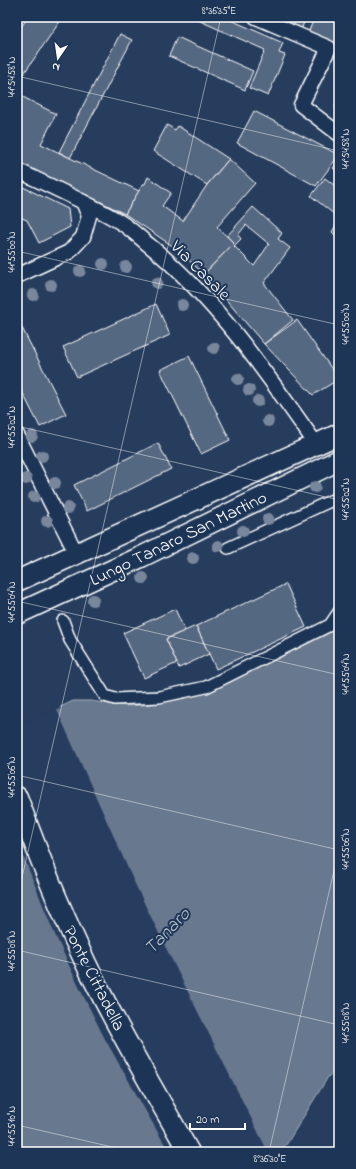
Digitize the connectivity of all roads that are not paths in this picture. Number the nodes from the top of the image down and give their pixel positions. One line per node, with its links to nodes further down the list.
1 (256, 17): 2 (street)
2 (339, 134)
3 (17, 170): 4 (street, Via Casale)
4 (83, 202): 5 (street); 8 (street, Via Casale)
5 (17, 276)
6 (339, 434): 8 (main road, Lungo Tanaro San Martino)
7 (17, 435): 12 (street)
8 (316, 444): 12 (main road, Lungo Tanaro San Martino)
9 (339, 460): 15 (main road, Lungo Tanaro San Martino)
10 (339, 497): 11 (street)
11 (228, 548)
12 (76, 553): 13 (main road, Lungo Tanaro San Martino)
13 (17, 581)
14 (339, 612): 16 (street)
15 (17, 614)
16 (63, 621)
17 (17, 797): 18 (main road, Ponte Cittadella)
18 (189, 1152)

